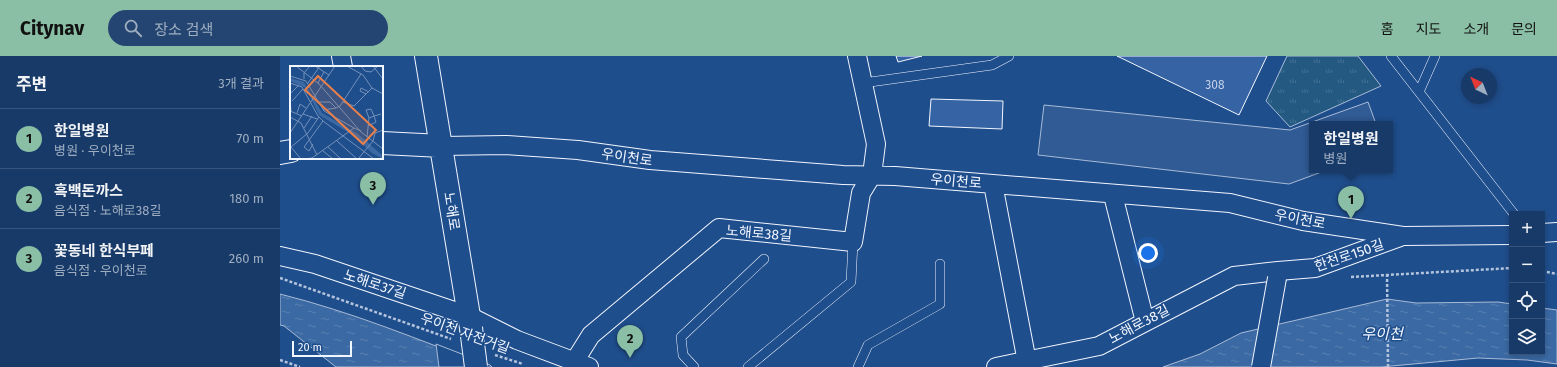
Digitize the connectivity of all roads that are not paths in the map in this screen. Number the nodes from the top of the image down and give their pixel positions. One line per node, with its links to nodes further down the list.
1 (341, 56): 7 (street)
2 (426, 56): 11 (main road, 노해로)
3 (857, 56): 8 (street)
4 (1009, 56): 8 (lane)
5 (1391, 56): 9 (lane)
6 (1435, 56): 9 (lane)
7 (344, 66)
8 (863, 83): 14 (street)
9 (1419, 92): 17 (lane)
10 (383, 143): 11 (main road, 우이천로)
11 (442, 146): 14 (street, 우이천로); 28 (main road, 노해로)
12 (290, 151): 13 (main road)
13 (280, 153)
14 (872, 175): 15 (street, 우이천로); 22 (street)
15 (993, 184): 16 (street, 우이천로); 29 (street, 우이천로)
16 (1113, 195): 21 (street, 우이천로); 27 (street)
17 (1512, 211)
18 (1557, 232): 19 (street)
19 (1545, 233)
20 (1509, 235): 21 (street, 우이천로)
21 (1403, 236): 26 (street, 한천로150길)
22 (853, 242): 30 (street, 노해로38길); 33 (lane)
23 (280, 256): 28 (street, 노해로37길)
24 (764, 259): 32 (lane)
25 (940, 264): 34 (lane)
26 (1277, 274): 27 (street, 노해로38길); 36 (street, bridge)
27 (1145, 322): 29 (street, 노해로38길)
28 (465, 328): 30 (street, 노해로38길); 31 (main road, 노해로, bridge)
29 (1027, 362): 35 (street, 노해로38길)
30 (581, 364)
31 (476, 367)
32 (694, 367)
33 (748, 367)
34 (858, 367)
35 (996, 367)
36 (1261, 367)

